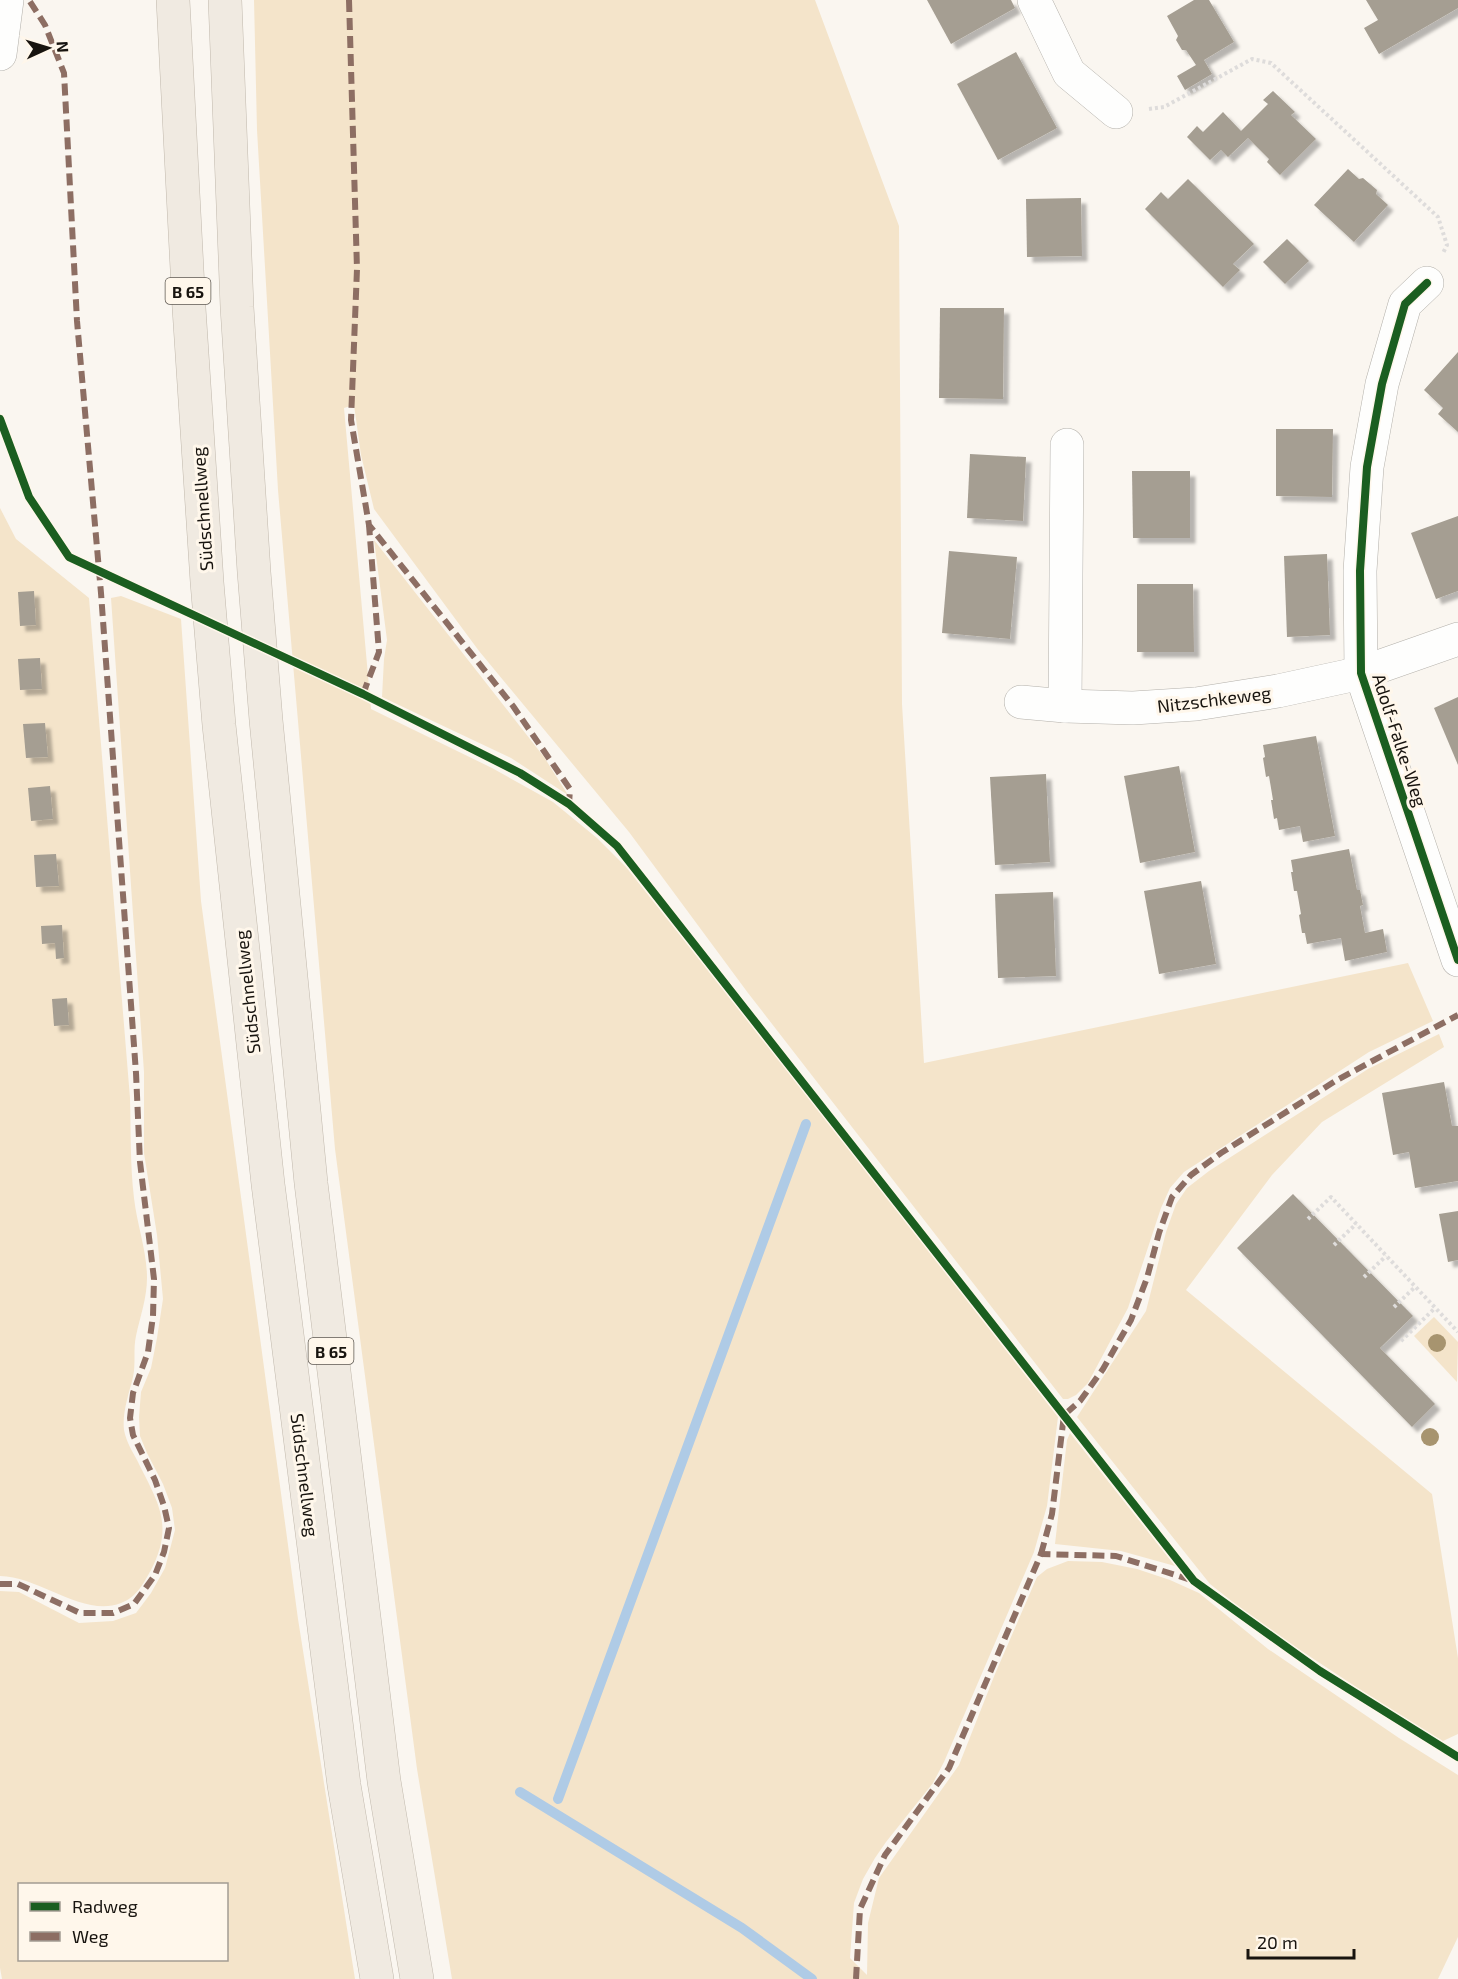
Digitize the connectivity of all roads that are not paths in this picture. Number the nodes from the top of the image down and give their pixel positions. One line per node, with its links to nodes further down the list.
1 (6, 0): 5 (street)
2 (174, 0): 14 (highway, Südschnellweg / B 65)
3 (225, 0): 15 (highway, B 65)
4 (1034, 0): 6 (street)
5 (0, 54)
6 (1116, 112)
7 (1427, 283): 10 (street, Adolf-Falke-Weg)
8 (1067, 445): 12 (street)
9 (1458, 639): 10 (street, Nitzschkeweg)
10 (1361, 674): 12 (street, Nitzschkeweg); 13 (street, Adolf-Falke-Weg)
11 (1021, 702): 12 (street, Nitzschkeweg)
12 (1065, 706)
13 (1458, 960)
14 (377, 1979)
15 (417, 1979)

